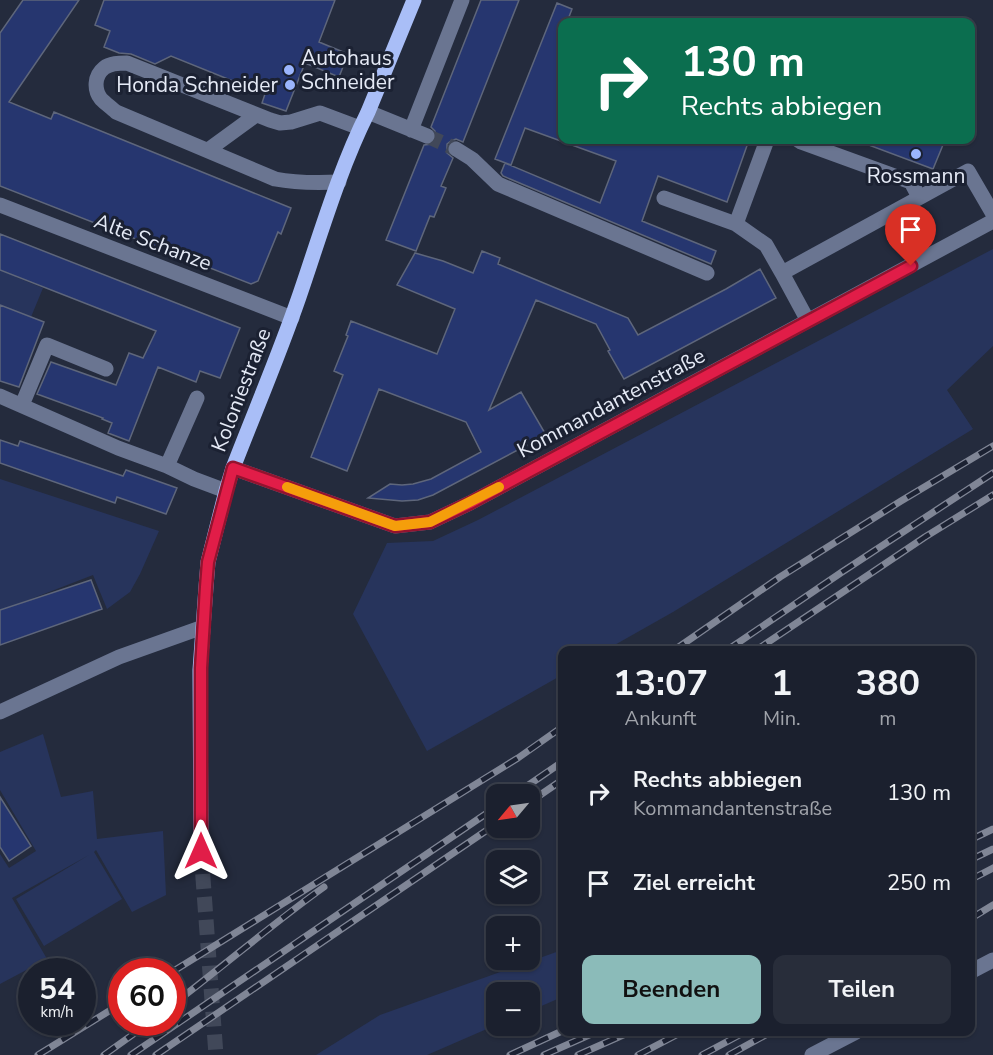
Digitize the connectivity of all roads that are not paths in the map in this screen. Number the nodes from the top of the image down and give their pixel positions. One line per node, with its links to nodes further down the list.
1 (414, 0): 3 (main road, Koloniestraße)
2 (462, 0): 6 (street)
3 (368, 112): 5 (main road, Koloniestraße); 6 (street)
4 (256, 116): 5 (street); 11 (street); 11 (street)
5 (360, 128): 12 (main road, Koloniestraße)
6 (411, 130): 7 (street)
7 (427, 136)
8 (766, 144): 18 (street)
9 (806, 144): 13 (street)
10 (456, 148): 19 (street)
11 (208, 150): 12 (street)
12 (339, 182): 21 (main road, Koloniestraße)
13 (919, 197): 16 (street); 20 (street)
14 (664, 198): 18 (street)
15 (0, 205): 21 (street, Alte Schanze)
16 (993, 214)
17 (993, 221): 22 (street, Kommandantenstraße)
18 (736, 224): 20 (street)
19 (707, 273)
20 (782, 273): 22 (street)
21 (292, 318): 28 (main road, Koloniestraße)
22 (808, 321): 28 (street, Kommandantenstraße)
23 (106, 369): 26 (street)
24 (0, 396): 26 (street)
25 (197, 398): 27 (street)
26 (22, 405): 27 (street)
27 (166, 466): 29 (street)
28 (233, 468): 29 (main road, Koloniestraße)
29 (226, 491): 30 (main road, Koloniestraße)
30 (202, 627): 31 (street); 32 (main road, Koloniestraße)
31 (0, 712)
32 (201, 851)
33 (993, 960): 34 (street)
34 (975, 969)
35 (848, 1036): 36 (street)
36 (812, 1055)

